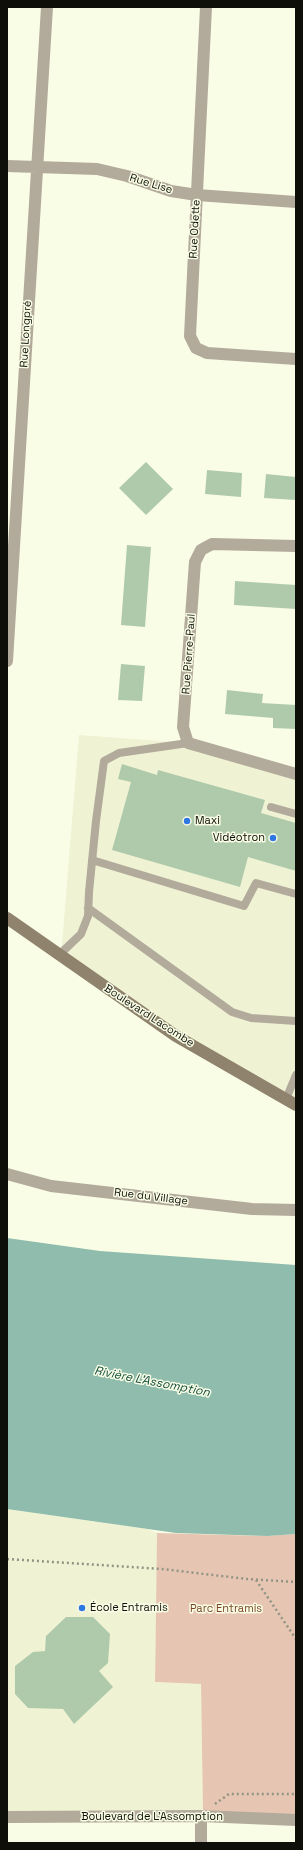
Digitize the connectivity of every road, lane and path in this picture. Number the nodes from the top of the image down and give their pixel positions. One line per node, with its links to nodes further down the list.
1 (47, 7): 4 (street, Rue Longpré)
2 (206, 7): 5 (street, Rue Odette)
3 (7, 166): 4 (street, Rue Lise)
4 (36, 167): 5 (street, Rue Lise); 9 (street, Rue Longpré)
5 (197, 195): 6 (street, Rue Lise); 7 (street, Rue Odette)
6 (296, 202)
7 (296, 359)
8 (296, 546): 11 (street, Rue Pierre-Paul)
9 (9, 595): 10 (street, Rue Longpré)
10 (7, 661)
11 (188, 743): 12 (street); 15 (lane)
12 (296, 774)
13 (271, 806): 14 (lane)
14 (296, 814)
15 (92, 860): 16 (lane); 17 (lane)
16 (296, 894)
17 (88, 908): 19 (lane); 20 (lane)
18 (7, 918): 19 (main road, Boulevard Lacombe)
19 (59, 955): 22 (main road, Boulevard Lacombe)
20 (296, 1021)
21 (296, 1075): 22 (lane)
22 (291, 1102)
23 (7, 1174): 24 (street, Rue du Village)
24 (296, 1210)
25 (7, 1559): 26 (path)
26 (256, 1580): 27 (path); 28 (path)
27 (296, 1582)
28 (296, 1639)
29 (296, 1794): 30 (path)
30 (201, 1816): 31 (street, Boulevard de L'Assomption); 32 (street, Boulevard de L'Assomption); 33 (street)
31 (7, 1817)
32 (296, 1820)
33 (201, 1843)

